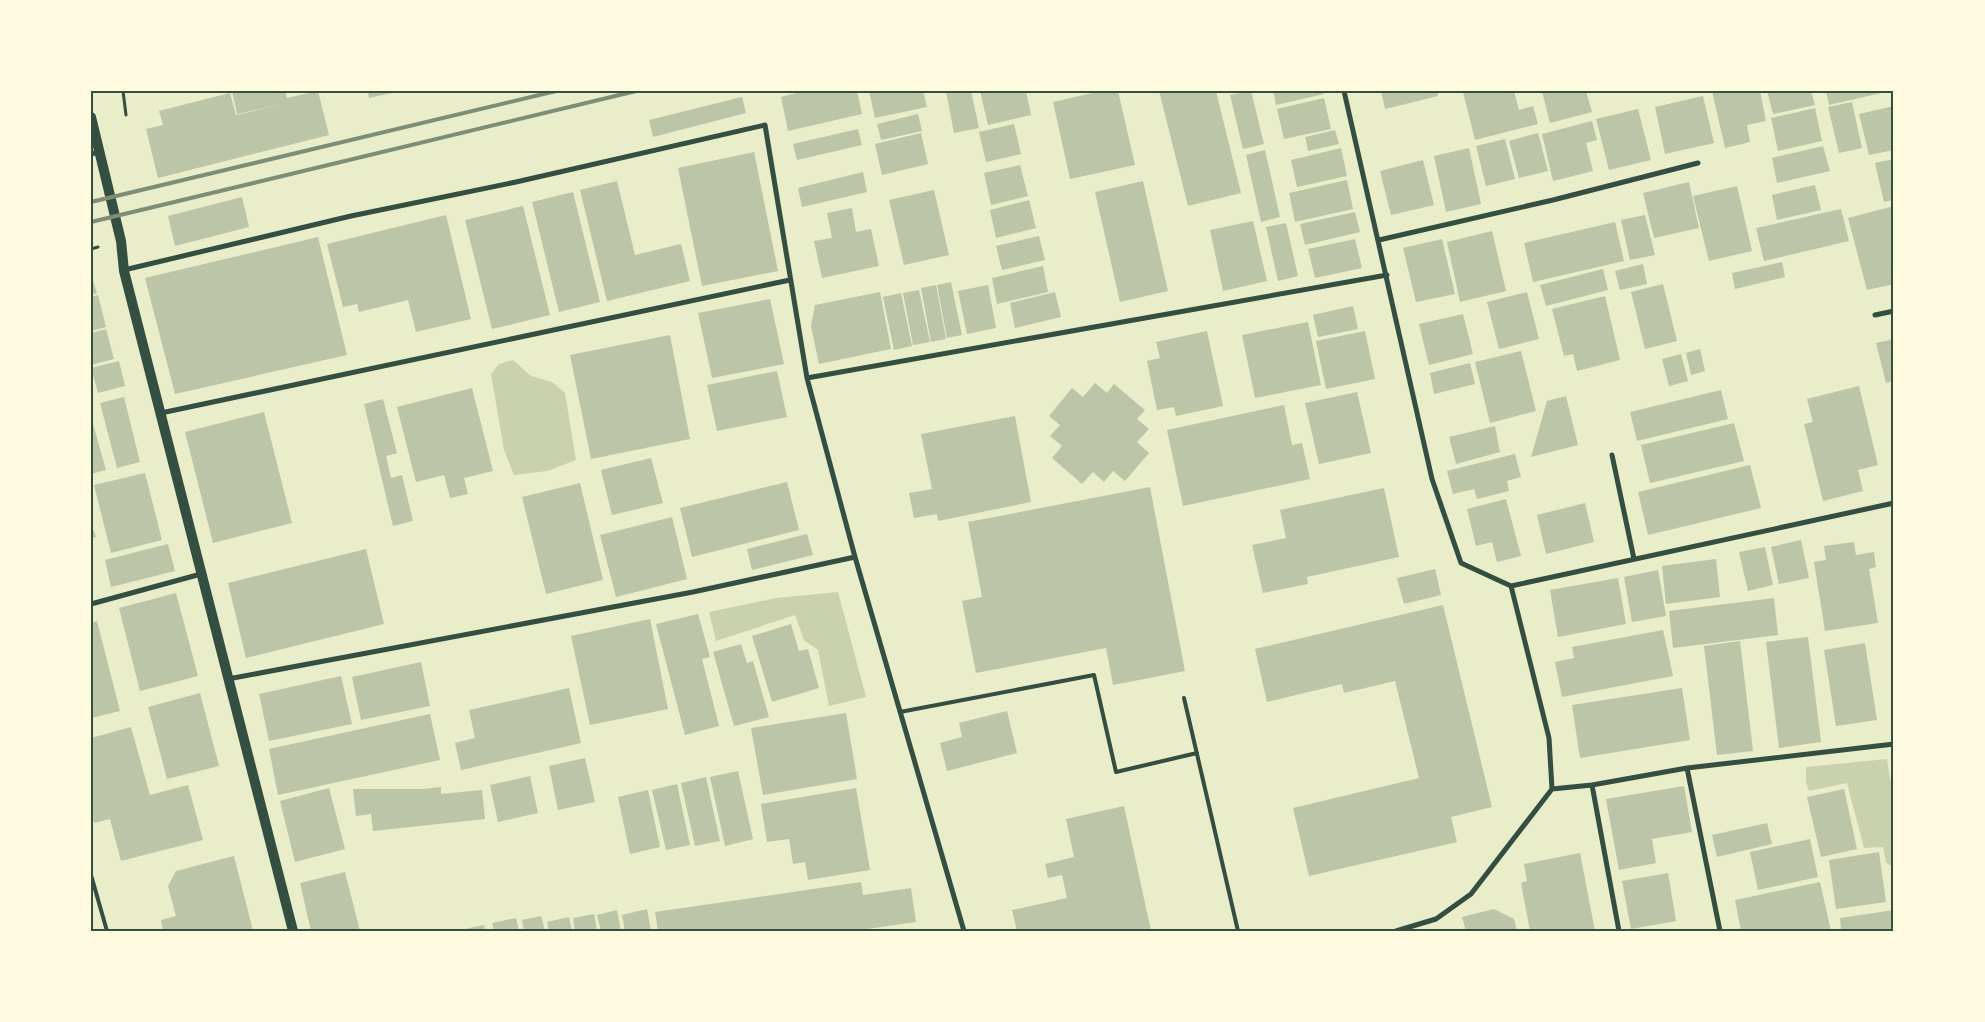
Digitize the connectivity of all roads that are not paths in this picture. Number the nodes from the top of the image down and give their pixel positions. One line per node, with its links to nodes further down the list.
1 (1344, 91): 5 (street)
2 (91, 117): 3 (main road)
3 (95, 153): 6 (main road)
4 (1698, 162): 5 (street)
5 (1379, 240): 7 (street)
6 (124, 271): 8 (street); 12 (main road)
7 (1387, 276): 11 (street); 18 (street)
8 (790, 280): 11 (street); 12 (street)
9 (1894, 311): 10 (street)
10 (1875, 315)
11 (808, 378): 15 (street)
12 (160, 413): 17 (main road)
13 (1612, 455): 16 (street)
14 (1894, 503): 16 (street)
15 (855, 557): 20 (street); 22 (street)
16 (1634, 559): 18 (street)
17 (201, 574): 19 (street); 20 (main road)
18 (1511, 586): 27 (street)
19 (91, 604)
20 (228, 679): 30 (main road)
21 (1184, 698): 24 (lane)
22 (900, 712): 24 (lane); 31 (street)
23 (1894, 744): 25 (street)
24 (1197, 753): 32 (lane)
25 (1687, 768): 26 (street); 35 (street)
26 (1592, 785): 27 (street); 34 (street)
27 (1552, 789): 33 (street)
28 (91, 875): 29 (lane)
29 (107, 931)
30 (293, 931)
31 (964, 931)
32 (1238, 931)
33 (1397, 931)
34 (1619, 931)
35 (1720, 931)

